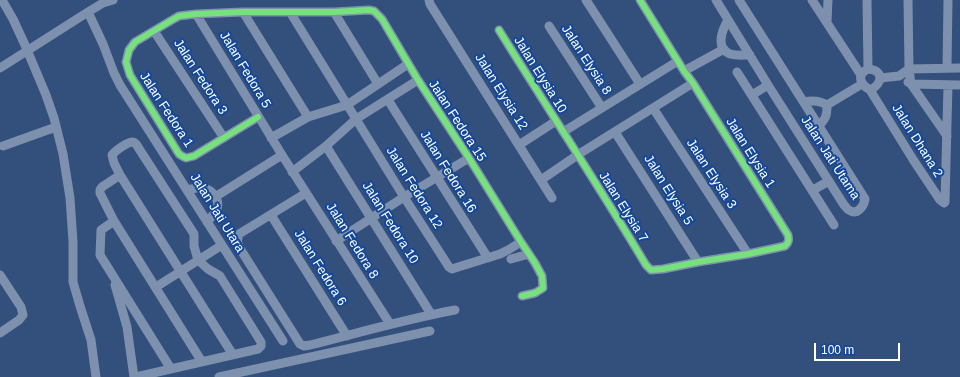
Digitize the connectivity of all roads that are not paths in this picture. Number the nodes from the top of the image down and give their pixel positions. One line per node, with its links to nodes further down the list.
1 (2, 0): 24 (street)
2 (113, 0): 13 (street)
3 (428, 0): 64 (street, Jalan Elysia 12)
4 (586, 0): 40 (street)
5 (640, 0): 26 (street, Jalan Elysia 1)
6 (716, 0): 18 (street, Jalan Jati Utama)
7 (739, 0): 48 (street, Jalan Jati Utama)
8 (812, 0): 19 (street)
9 (828, 0): 19 (street)
10 (867, 0): 34 (street)
11 (908, 0): 31 (street)
12 (948, 0): 29 (street)
13 (88, 12): 24 (street); 75 (street, Jalan Jati Utara)
14 (243, 12): 15 (street); 17 (street); 54 (street)
15 (290, 12): 16 (street); 49 (street, Jalan Fedora 12)
16 (334, 12): 27 (street, Jalan Fedora 15); 39 (street)
17 (196, 14): 22 (street); 53 (street, Jalan Fedora 5)
18 (728, 20): 23 (street); 25 (street, Jalan Jati Utama)
19 (827, 22): 34 (street)
20 (549, 26): 51 (street, Jalan Elysia 8)
21 (499, 30): 56 (street, Jalan Elysia 10)
22 (154, 31): 62 (street, Jalan Fedora 3); 62 (street, Jalan Fedora 1)
23 (724, 49): 25 (street); 32 (street)
24 (28, 51): 28 (street); 58 (street)
25 (750, 55): 42 (street, Jalan Jati Utama)
26 (678, 61): 32 (street, Jalan Elysia 1); 40 (street)
27 (408, 64): 37 (street, Jalan Fedora 15); 39 (street)
28 (0, 68)
29 (947, 68): 30 (street); 31 (street)
30 (960, 68)
31 (909, 69): 35 (street); 41 (street)
32 (684, 71): 38 (street, Jalan Elysia 1)
33 (737, 72): 46 (street)
34 (864, 76): 36 (street); 45 (street); 50 (street)
35 (899, 76): 36 (street); 41 (street)
36 (880, 78): 45 (street)
37 (418, 80): 47 (street); 69 (street, Jalan Fedora 15)
38 (692, 83): 52 (street); 90 (street, Jalan Elysia 1)
39 (378, 84): 49 (street)
40 (640, 84): 51 (street)
41 (911, 84): 43 (street); 61 (street)
42 (768, 85): 46 (street); 74 (street, Jalan Jati Utama)
43 (948, 85): 44 (street); 61 (street)
44 (960, 85)
45 (870, 90): 61 (street, Jalan Dhana 2)
46 (752, 95): 76 (street)
47 (388, 100): 55 (street); 72 (street, Jalan Fedora 16)
48 (804, 102): 50 (street); 57 (street, Jalan Jati Utama)
49 (347, 105): 54 (street); 55 (street, Jalan Fedora 12)
50 (827, 105): 57 (street)
51 (602, 108): 59 (street)
52 (653, 108): 60 (street); 90 (street, Jalan Elysia 3)
53 (258, 117): 62 (street, Jalan Fedora 1); 63 (street, Jalan Fedora 5)
54 (308, 118): 63 (street)
55 (356, 119): 66 (street); 79 (street, Jalan Fedora 12)
56 (556, 121): 59 (street, Jalan Elysia 10); 64 (street)
57 (819, 126): 74 (street, Jalan Jati Utama)
58 (56, 127): 65 (street); 110 (street)
59 (563, 132): 67 (street, Jalan Elysia 10)
60 (616, 132): 67 (street); 94 (street, Jalan Elysia 5)
61 (947, 136)
62 (224, 138)
63 (271, 138): 68 (street, Jalan Fedora 5)
64 (519, 145): 73 (street, Jalan Elysia 12)
65 (3, 146)
66 (326, 146): 70 (street); 82 (street, Jalan Fedora 10)
67 (578, 154): 73 (street); 94 (street, Jalan Elysia 7)
68 (282, 155): 70 (street, Jalan Fedora 8); 78 (street)
69 (468, 158): 72 (street); 87 (street, Jalan Fedora 15)
70 (292, 172): 77 (street, Jalan Fedora 8)
71 (120, 175): 83 (street); 93 (street); 95 (street)
72 (436, 178): 79 (street); 91 (street, Jalan Fedora 16)
73 (541, 180): 80 (street, Jalan Elysia 12)
74 (829, 181): 76 (street)
75 (187, 190): 78 (street); 84 (street, Jalan Jati Utara)
76 (813, 190): 85 (street)
77 (306, 193): 81 (street); 86 (street, Jalan Fedora 8)
78 (215, 197): 84 (street)
79 (404, 197): 82 (street); 91 (street, Jalan Fedora 12)
80 (552, 198)
81 (271, 215): 105 (street, Jalan Fedora 6); 105 (street)
82 (372, 218): 86 (street); 101 (street, Jalan Fedora 10)
83 (114, 221): 96 (street); 98 (street)
84 (207, 222): 88 (street, Jalan Jati Utara)
85 (834, 225)
86 (336, 241): 102 (street, Jalan Fedora 8)
87 (521, 242): 89 (street, Jalan Fedora 15); 91 (street)
88 (222, 245): 93 (street); 106 (street, Jalan Jati Utara)
89 (529, 254): 92 (street); 99 (street, Jalan Fedora 15)
90 (748, 254): 94 (street)
91 (488, 258)
92 (511, 259)
93 (198, 260): 95 (street); 107 (street)
94 (698, 262)
95 (181, 271): 98 (street); 107 (street)
96 (112, 273): 109 (street); 111 (street)
97 (0, 275): 104 (street)
98 (156, 287): 108 (street)
99 (522, 296)
100 (456, 310): 101 (street)
101 (431, 314): 102 (street)
102 (390, 324): 105 (street)
103 (430, 330): 112 (street)
104 (0, 333)
105 (347, 336)
106 (283, 340)
107 (233, 355): 108 (street)
108 (202, 362): 109 (street)
109 (171, 369): 111 (street)
110 (96, 377)
111 (135, 377)
112 (219, 377)

